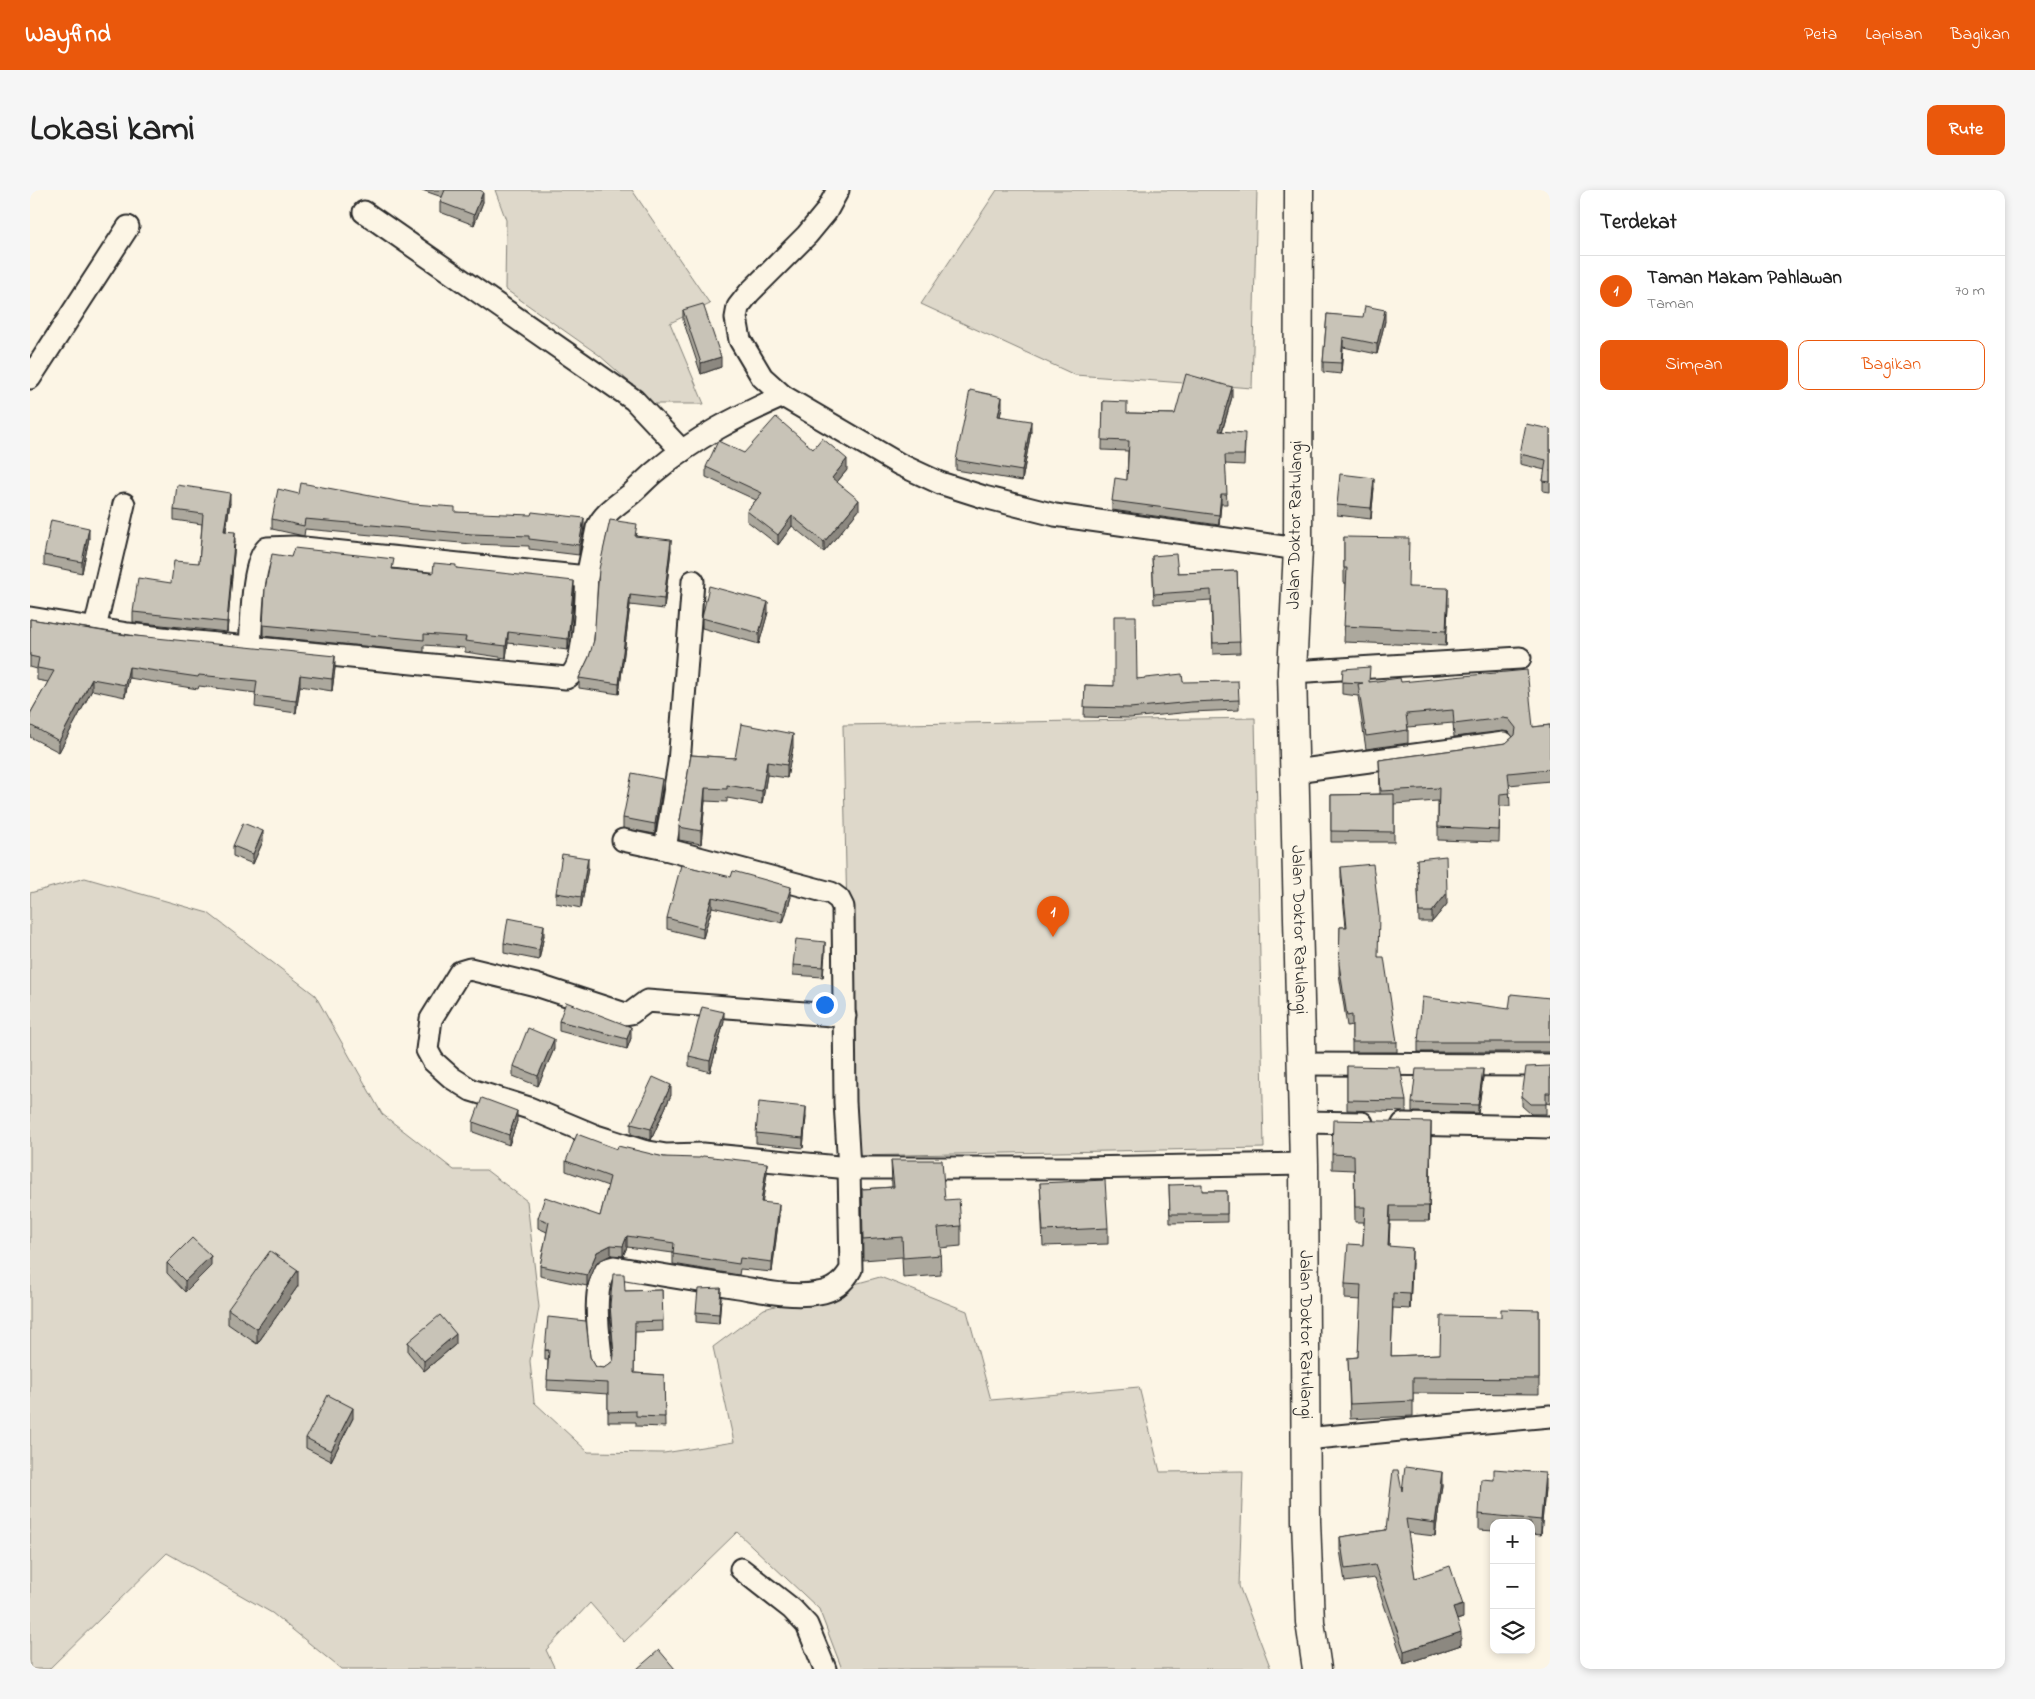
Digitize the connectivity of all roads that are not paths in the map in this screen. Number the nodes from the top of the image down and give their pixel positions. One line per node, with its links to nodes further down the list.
1 (838, 190): 6 (street)
2 (1299, 190): 9 (highway, Jalan Doktor Ratulangi)
3 (364, 212): 7 (street)
4 (128, 228): 5 (street)
5 (30, 378)
6 (783, 396): 7 (street); 9 (street)
7 (682, 451): 10 (street)
8 (124, 504): 13 (street)
9 (1298, 549): 16 (highway, Jalan Doktor Ratulangi)
10 (587, 577): 14 (street); 14 (street)
11 (693, 580): 20 (street)
12 (30, 618): 13 (street)
13 (95, 628): 14 (street)
14 (250, 647)
15 (1520, 658): 16 (street)
16 (1292, 672): 18 (highway, Jalan Doktor Ratulangi)
17 (1504, 742): 18 (street)
18 (1295, 771): 22 (highway, Jalan Doktor Ratulangi)
19 (623, 840): 20 (street)
20 (665, 849): 21 (street)
21 (844, 1016): 27 (street); 27 (street)
22 (1301, 1064): 23 (street); 24 (highway, Jalan Doktor Ratulangi)
23 (1550, 1065)
24 (1303, 1122): 25 (street); 26 (highway, Jalan Doktor Ratulangi)
25 (1550, 1127)
26 (1304, 1164): 27 (street); 30 (highway, Jalan Doktor Ratulangi)
27 (849, 1168): 28 (street)
28 (602, 1366)
29 (1550, 1416): 30 (street)
30 (1305, 1439): 33 (highway, Jalan Doktor Ratulangi)
31 (741, 1569): 32 (street)
32 (825, 1669)
33 (1317, 1669)

